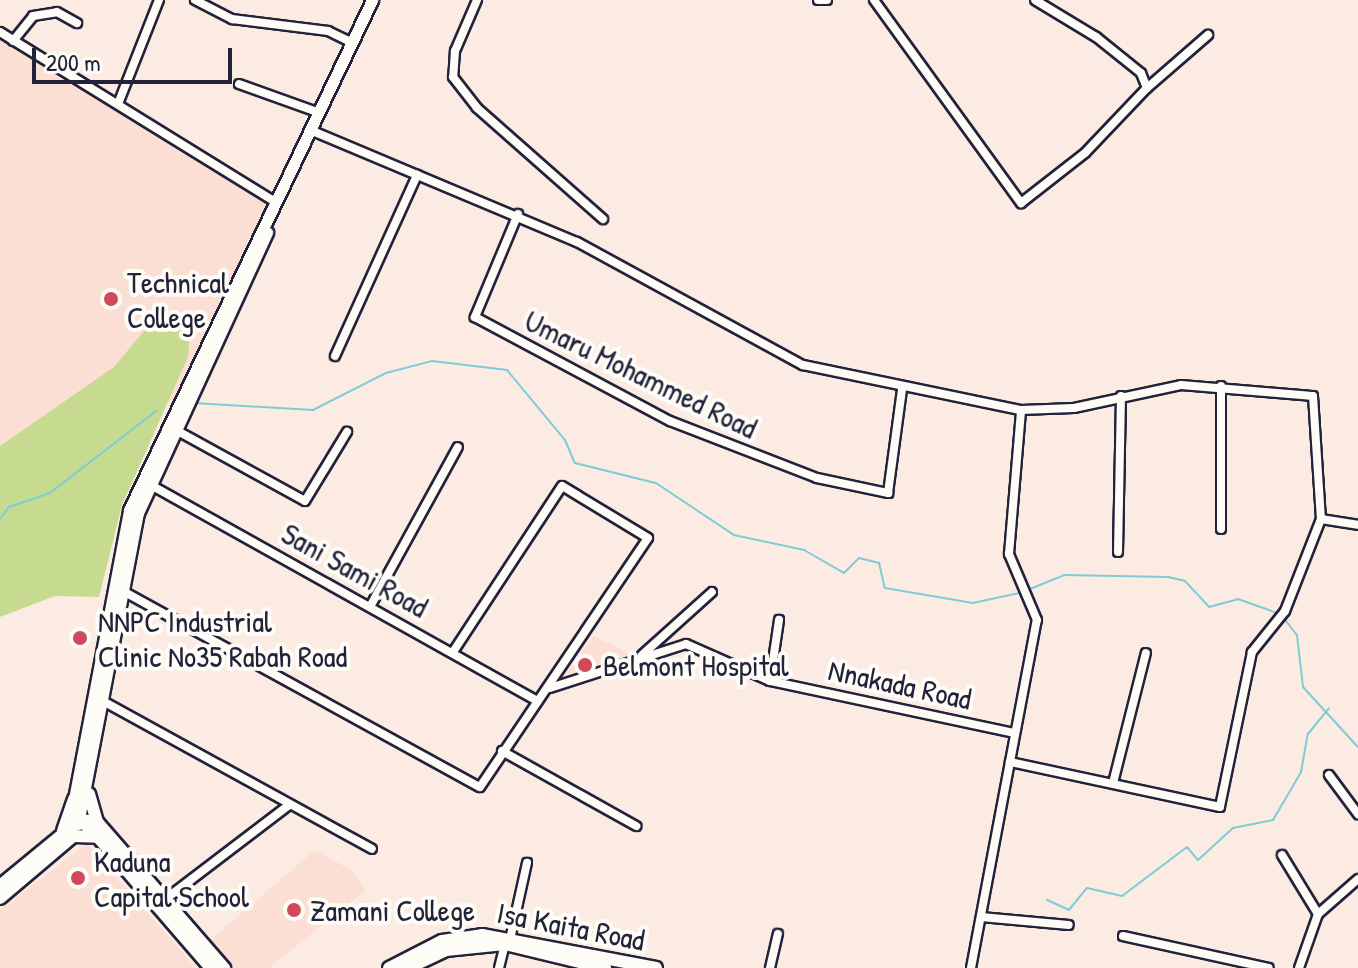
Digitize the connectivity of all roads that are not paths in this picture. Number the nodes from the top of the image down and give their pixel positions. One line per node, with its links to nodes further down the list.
1 (159, 0): 17 (street)
2 (195, 0): 13 (street)
3 (372, 0): 13 (main road)
4 (379, 0): 13 (main road)
5 (477, 0): 23 (street)
6 (818, 0): 7 (street)
7 (827, 0)
8 (874, 0): 16 (street)
9 (1035, 0): 16 (street)
10 (77, 23): 14 (street)
11 (0, 32): 14 (street)
12 (1208, 35): 16 (street)
13 (355, 39): 18 (main road); 19 (main road)
14 (13, 41): 17 (street)
15 (239, 84): 18 (street)
16 (1147, 88)
17 (118, 104): 21 (street)
18 (317, 112): 21 (main road)
19 (315, 132): 20 (street); 25 (main road)
20 (417, 175): 22 (street); 24 (street)
21 (274, 201): 25 (main road)
22 (518, 214): 27 (street); 27 (street, Umaru Mohammed Road)
23 (603, 219)
24 (335, 356)
25 (203, 357): 30 (main road); 55 (main road)
26 (1221, 386): 28 (street); 34 (street); 36 (street)
27 (902, 389): 29 (street)
28 (1121, 396): 29 (street); 37 (street)
29 (1021, 410): 49 (street)
30 (173, 429): 31 (street); 33 (main road)
31 (347, 432)
32 (458, 447): 40 (street)
33 (149, 484): 38 (main road); 40 (street, Sani Sami Road)
34 (1321, 519): 35 (street); 53 (street)
35 (1358, 525)
36 (1221, 529)
37 (1118, 552)
38 (121, 590): 47 (main road); 50 (street)
39 (712, 592): 44 (street)
40 (371, 605): 42 (street, Sani Sami Road)
41 (779, 620): 45 (street)
42 (453, 652): 46 (street); 48 (street, Sani Sami Road)
43 (1146, 653): 53 (street)
44 (637, 660): 45 (street, Nnakada Road); 46 (street, Nnakada Road)
45 (770, 681): 49 (street, Nnakada Road)
46 (550, 688): 48 (street)
47 (101, 700): 54 (main road); 56 (street)
48 (538, 701): 50 (street)
49 (1015, 733): 51 (street)
50 (502, 751): 60 (street)
51 (1010, 762): 53 (street); 70 (street)
52 (1329, 775): 57 (street)
53 (1113, 783)
54 (89, 794): 58 (main road); 59 (main road)
55 (74, 799): 58 (main road); 61 (main road)
56 (289, 805): 63 (street); 68 (street)
57 (1358, 814)
58 (80, 820): 59 (main road); 61 (main road); 62 (main road)
59 (97, 822): 68 (main road)
60 (636, 826)
61 (64, 837): 62 (main road); 67 (main road)
62 (98, 837): 68 (main road)
63 (372, 849)
64 (1282, 855): 69 (street)
65 (527, 863): 74 (street)
66 (1358, 879): 69 (street)
67 (2, 890)
68 (162, 902): 75 (main road); 76 (main road)
69 (1318, 914): 85 (street)
70 (981, 917): 71 (street); 83 (street)
71 (1069, 925)
72 (778, 934): 82 (street)
73 (1123, 936): 84 (street)
74 (508, 940): 77 (main road, Isa Kaita Road); 78 (main road, Isa Kaita Road); 79 (street); 80 (main road, Isa Kaita Road); 81 (main road, Isa Kaita Road)
75 (211, 968)
76 (224, 968)
77 (389, 968)
78 (408, 968)
79 (499, 968)
80 (605, 968)
81 (656, 968)
82 (770, 968)
83 (971, 968)
84 (1269, 968)
85 (1299, 968)

